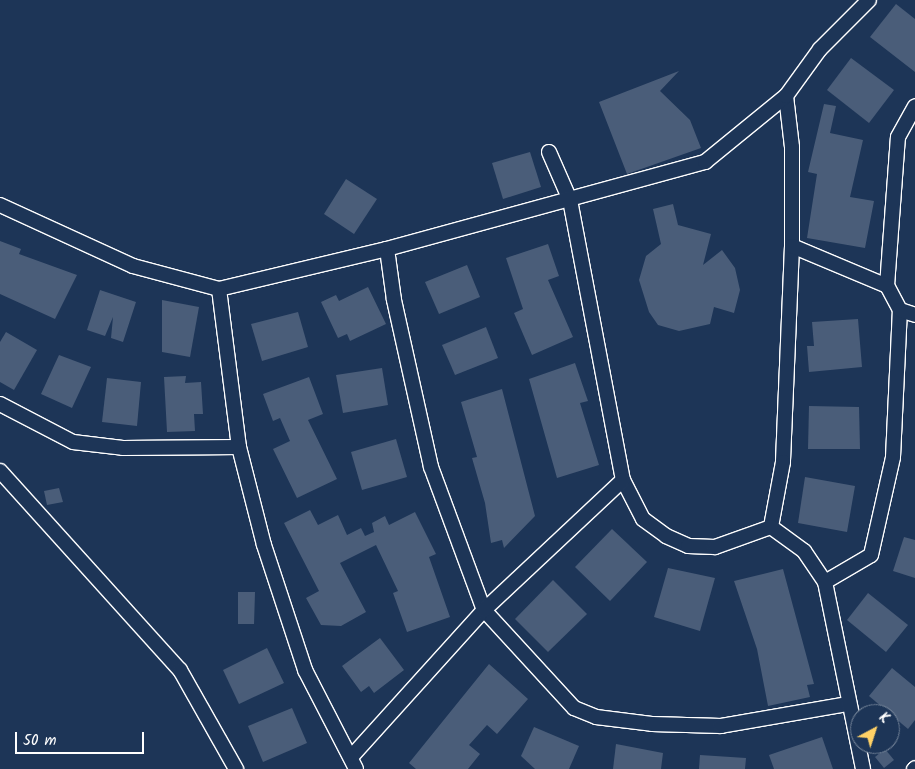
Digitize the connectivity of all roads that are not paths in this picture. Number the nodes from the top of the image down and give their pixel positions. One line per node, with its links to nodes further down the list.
1 (869, 0): 2 (street)
2 (786, 96): 5 (street); 7 (street)
3 (915, 106): 9 (street)
4 (549, 152): 5 (street)
5 (570, 200): 8 (street); 16 (street)
6 (0, 205): 10 (street)
7 (792, 246): 9 (street); 17 (street)
8 (387, 249): 10 (street); 19 (street)
9 (887, 286): 11 (street)
10 (220, 289): 14 (street)
11 (900, 310): 12 (street); 18 (street)
12 (915, 315)
13 (0, 404): 14 (street)
14 (239, 447): 21 (street)
15 (0, 471): 22 (street)
16 (623, 480): 17 (street); 19 (street)
17 (771, 527): 18 (street)
18 (825, 582): 20 (street)
19 (484, 610): 20 (street); 21 (street)
20 (847, 704): 23 (street)
21 (354, 762)
22 (236, 769)
23 (863, 769)

